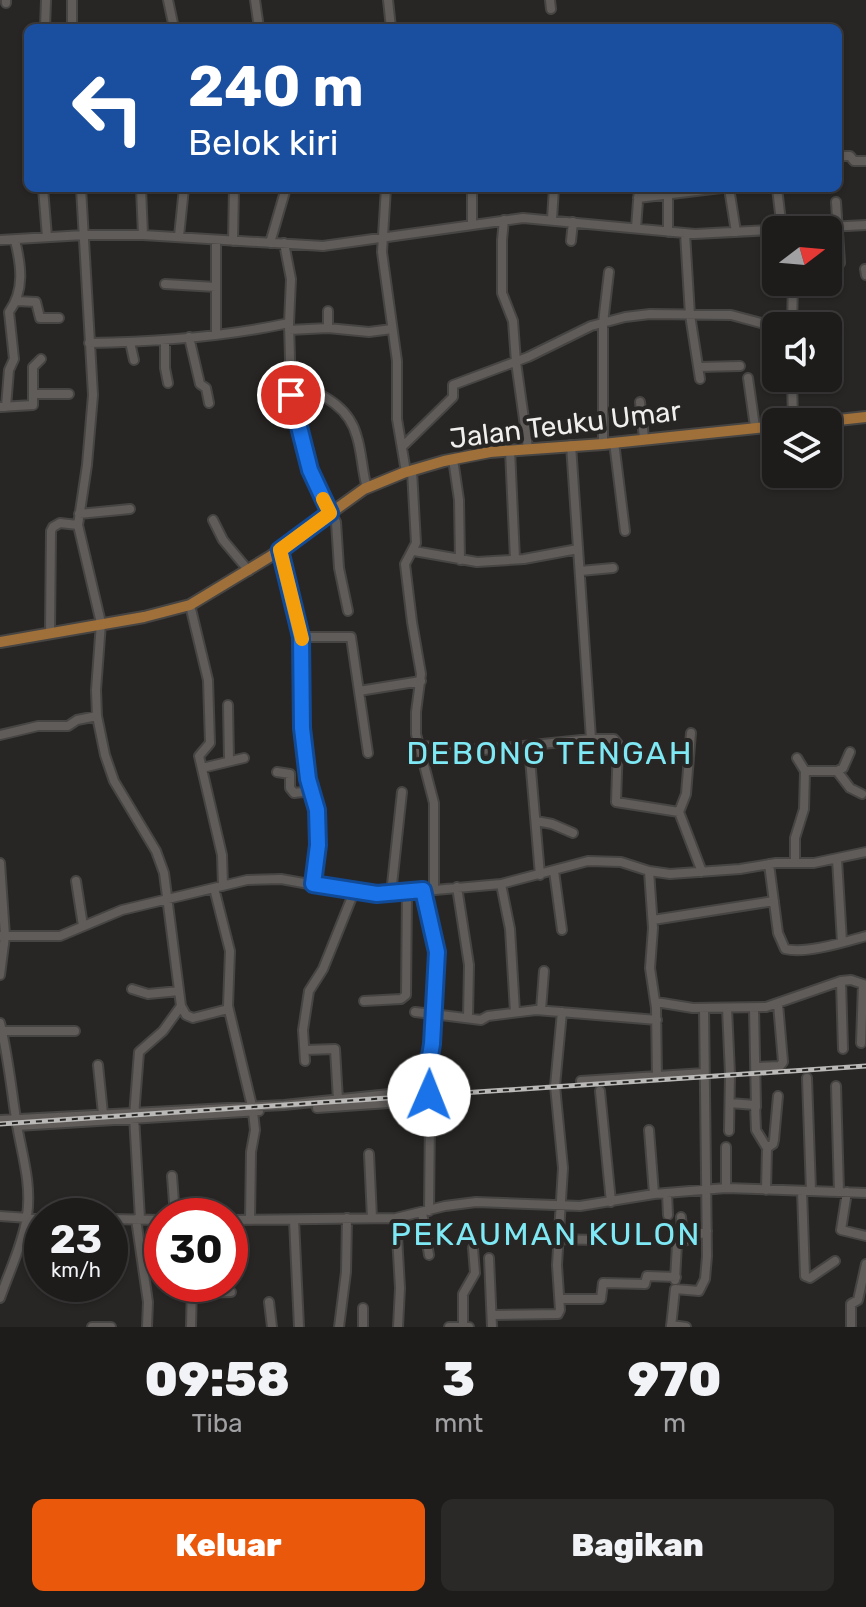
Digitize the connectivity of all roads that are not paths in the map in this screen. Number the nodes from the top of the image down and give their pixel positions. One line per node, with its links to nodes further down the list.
1 (46, 0): 6 (street)
2 (72, 0): 7 (street)
3 (168, 0): 8 (street)
4 (255, 0): 9 (street)
5 (388, 0): 10 (street)
6 (45, 24)
7 (72, 24)
8 (173, 24)
9 (258, 24)
10 (391, 24)
11 (842, 156): 12 (street)
12 (866, 161)
13 (43, 192): 46 (street)
14 (81, 192): 42 (street)
15 (141, 192): 43 (street)
16 (184, 192): 44 (street)
17 (234, 192): 50 (street)
18 (285, 192): 52 (street)
19 (386, 192): 45 (street)
20 (472, 192): 34 (street)
21 (554, 192): 31 (street)
22 (639, 192): 27 (street)
23 (678, 192): 26 (street)
24 (730, 192): 40 (street)
25 (777, 192): 29 (street)
26 (668, 193): 27 (street); 39 (street)
27 (638, 198): 37 (street)
28 (836, 202): 30 (street)
29 (780, 216)
30 (837, 216)
31 (552, 219): 32 (street); 33 (street)
32 (504, 220): 34 (street); 75 (street)
33 (573, 222): 37 (street); 51 (street)
34 (472, 223): 45 (street)
35 (866, 225): 36 (street)
36 (842, 226)
37 (636, 228): 39 (street)
38 (762, 230): 40 (street)
39 (668, 232): 41 (street)
40 (736, 232): 41 (street)
41 (685, 233): 61 (street)
42 (84, 235): 43 (street); 46 (street); 72 (street)
43 (143, 235): 44 (street)
44 (179, 236): 49 (street)
45 (383, 236): 53 (street); 67 (street)
46 (47, 237): 48 (street)
47 (0, 240): 48 (street)
48 (15, 240): 59 (street)
49 (216, 241): 50 (street); 58 (street)
50 (233, 241): 52 (street)
51 (571, 241)
52 (270, 243): 53 (street)
53 (284, 243): 65 (street)
54 (865, 269): 56 (street)
55 (609, 272): 63 (street)
56 (866, 275)
57 (165, 284): 58 (street)
58 (216, 287): 68 (street)
59 (17, 301): 62 (street); 86 (street)
60 (328, 311): 66 (street)
61 (690, 315): 63 (street); 64 (street); 77 (street)
62 (59, 318)
63 (603, 323): 75 (street); 92 (street)
64 (762, 323)
65 (289, 327): 66 (street); 68 (street); 81 (street)
66 (328, 328): 67 (street)
67 (392, 329): 94 (street)
68 (216, 335): 69 (street)
69 (189, 337): 71 (street); 85 (street)
70 (130, 342): 71 (street); 72 (street); 74 (street)
71 (165, 342): 80 (street)
72 (89, 343): 102 (street)
73 (41, 359): 82 (street)
74 (134, 360)
75 (516, 362): 94 (street); 95 (street)
76 (740, 366): 77 (street)
77 (699, 367): 79 (street)
78 (748, 378): 89 (street)
79 (700, 379)
80 (168, 383)
81 (290, 384): 99 (street); 101 (street)
82 (33, 394): 83 (street); 86 (street)
83 (69, 394)
84 (640, 402): 91 (street)
85 (209, 403)
86 (3, 407)
87 (866, 417): 88 (main road)
88 (842, 420)
89 (755, 427): 90 (main road, Jalan Teuku Umar); 91 (main road, Jalan Teuku Umar)
90 (762, 427)
91 (644, 438): 92 (main road, Jalan Teuku Umar)
92 (609, 443): 93 (main road, Jalan Teuku Umar); 105 (street)
93 (571, 445): 95 (main road, Jalan Teuku Umar); 106 (street)
94 (403, 446): 98 (street)
95 (528, 448): 96 (main road, Jalan Teuku Umar)
96 (510, 450): 97 (main road, Jalan Teuku Umar); 109 (street)
97 (453, 459): 98 (main road, Jalan Teuku Umar); 110 (street)
98 (409, 471): 99 (main road, Jalan Teuku Umar); 108 (street)
99 (367, 488): 101 (main road, Jalan Teuku Umar)
100 (130, 509): 102 (street)
101 (330, 513): 107 (main road, Jalan Teuku Umar); 115 (street)
102 (79, 514): 104 (street)
103 (213, 520): 112 (street)
104 (78, 525): 116 (street); 117 (street)
105 (625, 531)
106 (578, 549): 109 (street); 113 (street)
107 (280, 550): 112 (main road, Jalan Teuku Umar); 118 (street)
108 (414, 551): 110 (street); 120 (street)
109 (515, 559): 110 (street)
110 (460, 560)
111 (613, 568): 113 (street)
112 (249, 571): 114 (main road, Jalan Teuku Umar)
113 (580, 571): 126 (street)
114 (190, 605): 116 (main road, Jalan Teuku Umar); 134 (street)
115 (348, 611)
116 (101, 623): 117 (main road, Jalan Teuku Umar); 123 (street)
117 (50, 632): 119 (main road, Jalan Teuku Umar)
118 (301, 637): 121 (street); 138 (street)
119 (0, 642)
120 (421, 681): 121 (street); 127 (street)
121 (359, 691): 130 (street)
122 (228, 705): 133 (street)
123 (97, 716): 125 (street); 163 (street)
124 (691, 733): 141 (street)
125 (0, 735)
126 (591, 739): 128 (street); 141 (street)
127 (420, 746): 128 (street); 158 (street)
128 (529, 747): 142 (street)
129 (850, 752): 136 (street)
130 (368, 753)
131 (244, 758): 133 (street)
132 (797, 758): 135 (street)
133 (229, 760): 134 (street)
134 (202, 768): 156 (street)
135 (805, 771): 136 (street); 147 (street)
136 (837, 771): 140 (street)
137 (277, 772): 138 (street)
138 (312, 791): 154 (street)
139 (402, 792): 162 (street)
140 (862, 794)
141 (679, 812): 151 (street)
142 (536, 821): 143 (street); 152 (street)
143 (573, 833)
144 (866, 852): 145 (street)
145 (837, 859): 147 (street); 170 (street)
146 (0, 863): 168 (street)
147 (795, 863): 148 (street)
148 (769, 864): 151 (street); 164 (street)
149 (554, 871): 150 (street); 152 (street); 167 (street)
150 (649, 871): 151 (street); 165 (street)
151 (702, 872)
152 (540, 875): 155 (street)
153 (76, 881): 166 (street)
154 (313, 884): 156 (street); 160 (street)
155 (501, 884): 157 (street); 187 (street)
156 (218, 887): 163 (street); 184 (street)
157 (457, 887): 158 (street); 190 (street)
158 (434, 889): 159 (street)
159 (423, 890): 161 (street); 189 (street)
160 (354, 892): 162 (street); 196 (street)
161 (407, 892): 162 (street); 177 (street)
162 (391, 894)
163 (169, 901): 166 (street); 176 (street)
164 (774, 901): 165 (street); 170 (street)
165 (653, 920): 178 (street)
166 (83, 926): 168 (street)
167 (562, 930)
168 (2, 936): 172 (street)
169 (866, 936): 170 (street)
170 (842, 942)
171 (544, 971): 185 (street)
172 (0, 975)
173 (841, 981): 174 (street); 179 (street); 195 (street)
174 (864, 984): 194 (street)
175 (132, 989): 176 (street)
176 (179, 991): 180 (street)
177 (364, 1001)
178 (656, 1002): 181 (street); 191 (street)
179 (778, 1004): 183 (street); 199 (street)
180 (181, 1006): 184 (street); 214 (street)
181 (704, 1008): 182 (street); 200 (street)
182 (727, 1008): 183 (street); 209 (street)
183 (754, 1008): 199 (street)
184 (228, 1009): 212 (street)
185 (541, 1010): 187 (street); 188 (street)
186 (415, 1012): 189 (street)
187 (515, 1012): 190 (street)
188 (562, 1012): 191 (street); 234 (street)
189 (433, 1014): 190 (street); 205 (street)
190 (468, 1018)
191 (657, 1020): 201 (street)
192 (1, 1027): 193 (street); 216 (street)
193 (75, 1031)
194 (861, 1043)
195 (843, 1049)
196 (305, 1050): 197 (street); 208 (street)
197 (305, 1061)
198 (98, 1065): 213 (street)
199 (756, 1067): 211 (street)
200 (704, 1073): 201 (street); 224 (street)
201 (657, 1076): 203 (street)
202 (807, 1078): 226 (street)
203 (581, 1081)
204 (836, 1086): 227 (street)
205 (428, 1090): 208 (street); 210 (street)
206 (600, 1091): 233 (street)
207 (778, 1096): 220 (street)
208 (338, 1100): 212 (street)
209 (730, 1103): 211 (street); 218 (street)
210 (429, 1104): 212 (street); 235 (street)
211 (756, 1108): 220 (street)
212 (252, 1109): 214 (street); 246 (street)
213 (103, 1114): 214 (street); 216 (street)
214 (134, 1116): 216 (street); 243 (street)
215 (0, 1120): 216 (street)
216 (16, 1122): 231 (street)
217 (649, 1130): 230 (street)
218 (729, 1131)
219 (726, 1147): 223 (street)
220 (767, 1148): 225 (street)
221 (369, 1154): 240 (street)
222 (172, 1176): 232 (street)
223 (726, 1188): 224 (street); 225 (street)
224 (706, 1190): 228 (street); 249 (street)
225 (766, 1190): 226 (street)
226 (806, 1191): 227 (street); 256 (street)
227 (843, 1192): 229 (street); 250 (street)
228 (667, 1193): 230 (street); 236 (street)
229 (866, 1193)
230 (654, 1194): 233 (street)
231 (28, 1198)
232 (174, 1198)
233 (611, 1202): 234 (street)
234 (561, 1206): 235 (street); 251 (street)
235 (426, 1211): 241 (street); 255 (street)
236 (668, 1215)
237 (0, 1216): 245 (street)
238 (681, 1217): 253 (street)
239 (347, 1218): 240 (street); 247 (street); 275 (street)
240 (372, 1218): 241 (street)
241 (396, 1218): 277 (street)
242 (128, 1219): 243 (street)
243 (138, 1219): 244 (street); 271 (street)
244 (144, 1219)
245 (24, 1220)
246 (250, 1220): 247 (street)
247 (294, 1220): 274 (street)
248 (24, 1229): 261 (street)
249 (707, 1231): 253 (street); 260 (street)
250 (866, 1236)
251 (558, 1239): 252 (street); 262 (street)
252 (594, 1240)
253 (683, 1240): 259 (street)
254 (473, 1248): 258 (street)
255 (429, 1255)
256 (835, 1261)
257 (866, 1264): 282 (street)
258 (475, 1267): 266 (street); 267 (street)
259 (676, 1277): 260 (street); 262 (street)
260 (675, 1289): 268 (street)
261 (0, 1298)
262 (561, 1299): 266 (street)
263 (192, 1302): 272 (street)
264 (269, 1302): 273 (street)
265 (363, 1308): 276 (street)
266 (493, 1315): 280 (street)
267 (463, 1326): 278 (street); 279 (street)
268 (671, 1326): 281 (street)
269 (92, 1327): 270 (street)
270 (111, 1327)
271 (147, 1327)
272 (191, 1327)
273 (272, 1327)
274 (299, 1327)
275 (339, 1327)
276 (363, 1327)
277 (398, 1327)
278 (449, 1327)
279 (469, 1327)
280 (492, 1327)
281 (686, 1327)
282 (851, 1327)

